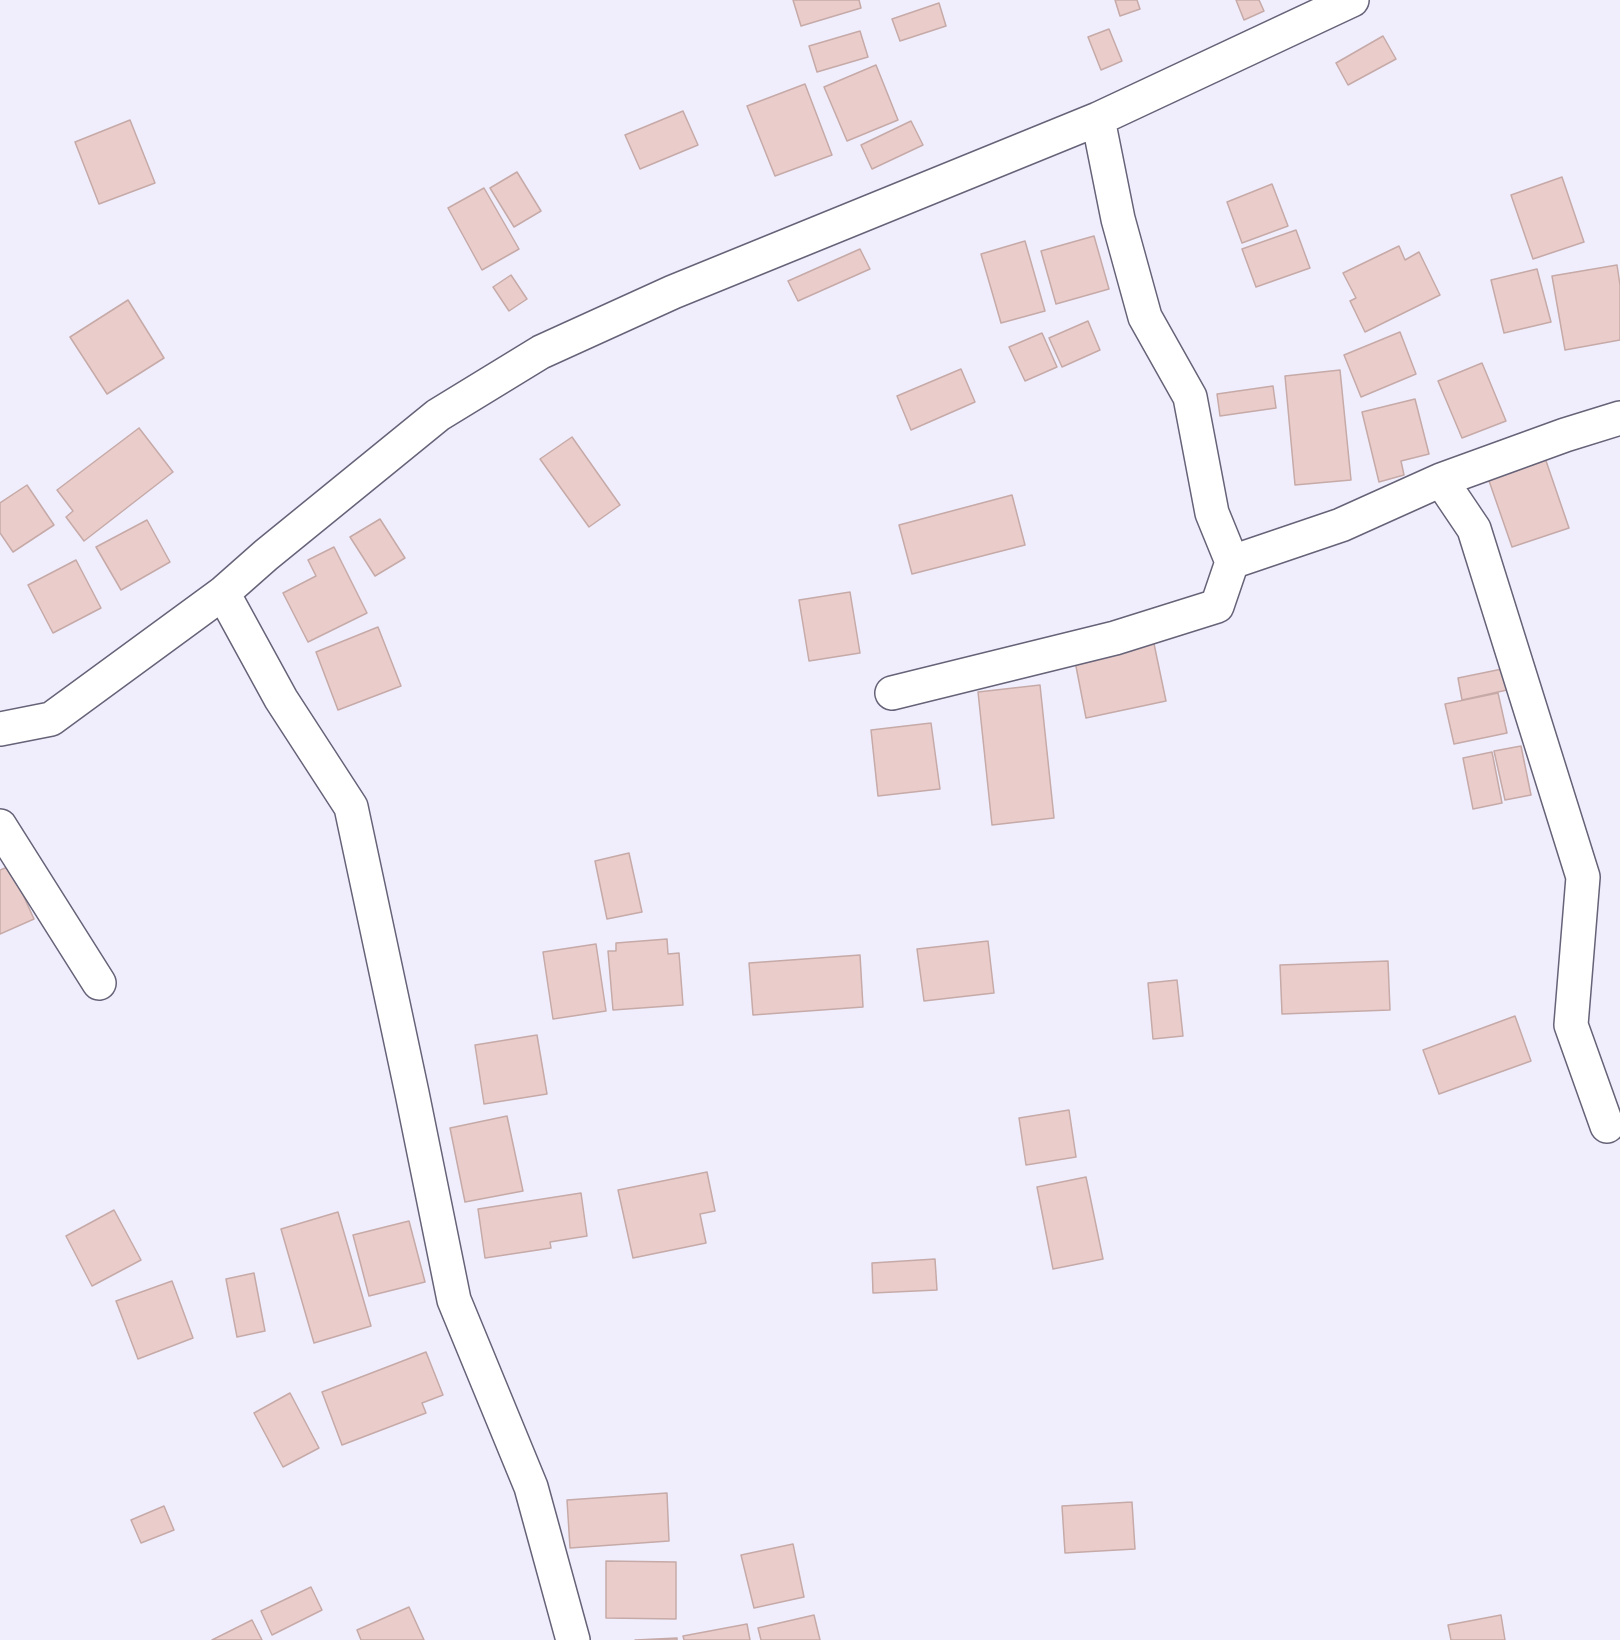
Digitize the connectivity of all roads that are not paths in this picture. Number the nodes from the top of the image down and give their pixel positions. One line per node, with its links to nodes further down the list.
1 (1352, 0): 2 (street)
2 (1098, 119): 5 (street); 6 (street)
3 (1620, 418): 4 (street)
4 (1441, 480): 5 (street); 11 (street)
5 (1232, 562): 7 (street)
6 (224, 593): 8 (street); 12 (street)
7 (892, 693)
8 (0, 729)
9 (0, 826): 10 (street)
10 (99, 983)
11 (1607, 1126)
12 (573, 1640)

